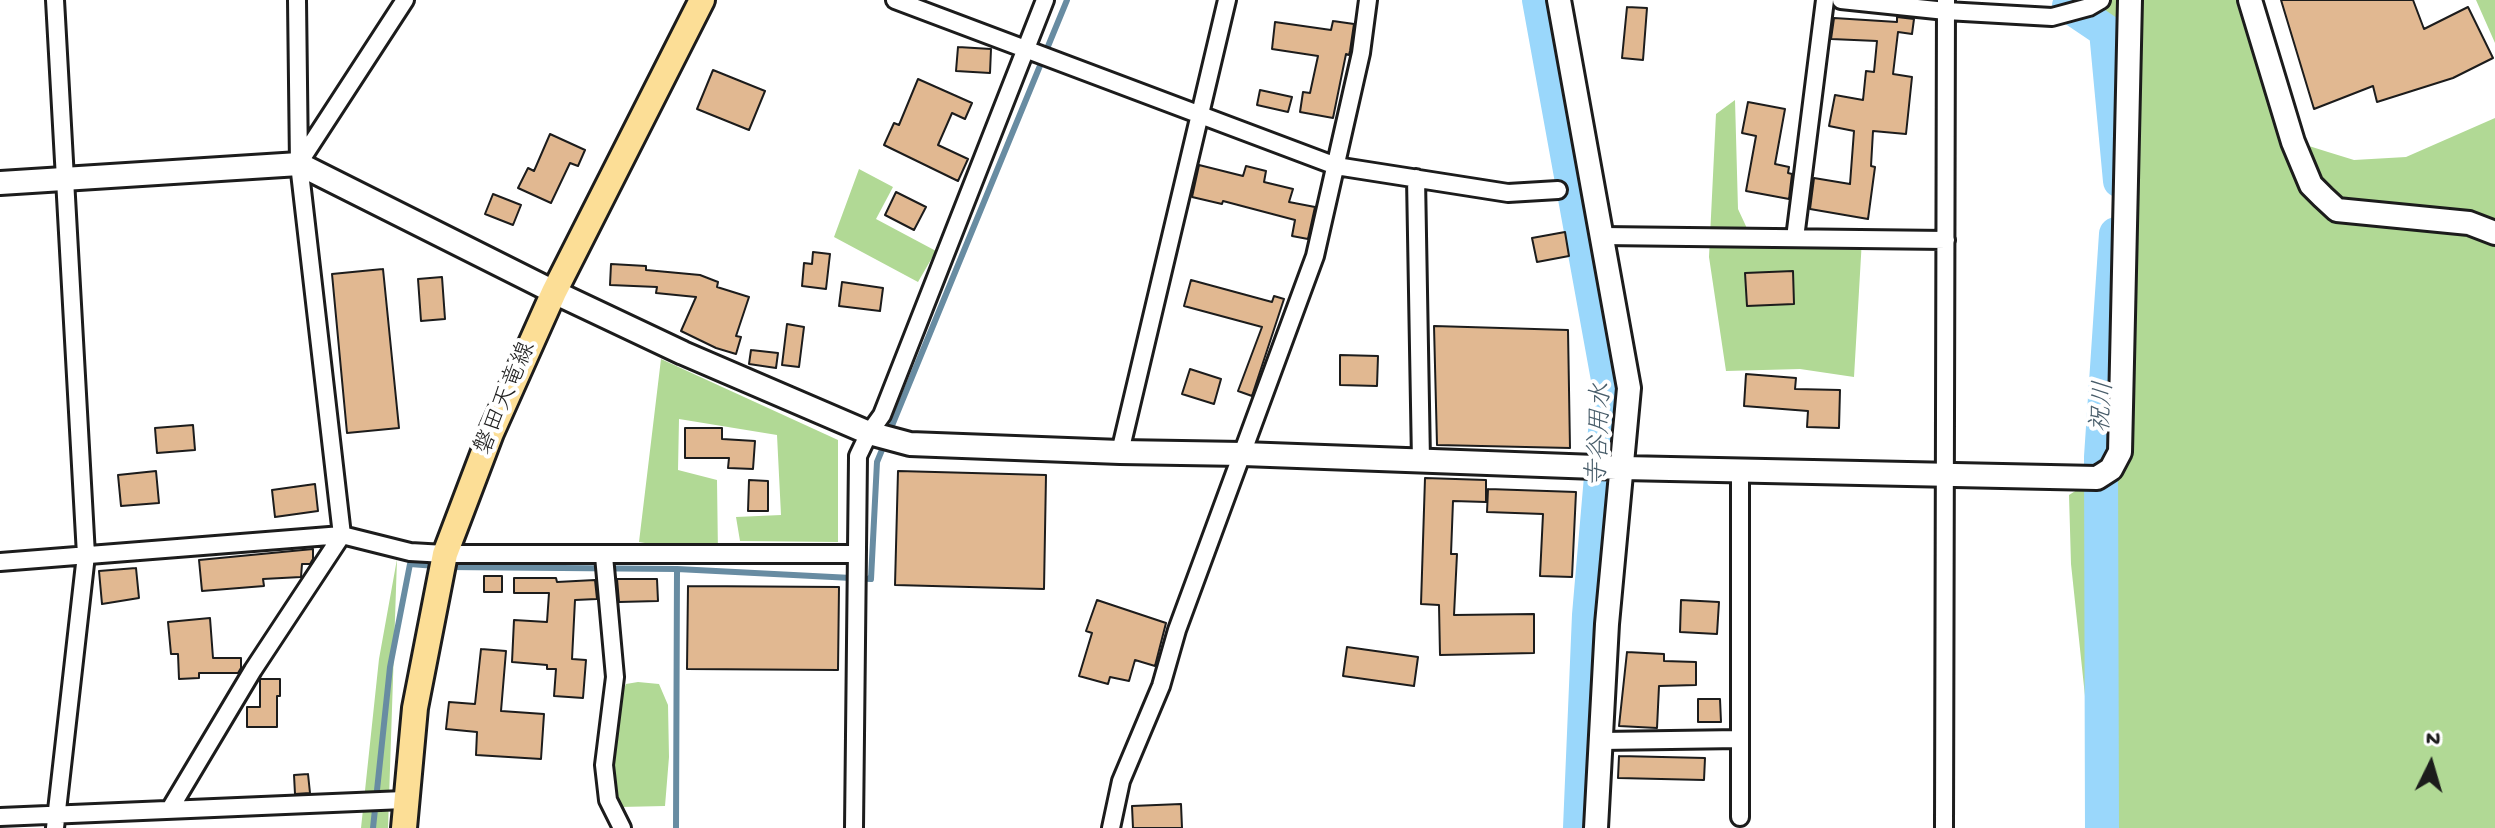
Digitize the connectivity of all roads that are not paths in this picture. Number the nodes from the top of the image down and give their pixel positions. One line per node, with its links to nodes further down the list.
1 (55, 0): 21 (street)
2 (297, 0): 18 (street)
3 (405, 0): 18 (street)
4 (702, 0): 28 (main road, 磐田天竜線)
5 (895, 0): 16 (street)
6 (1045, 0): 16 (street)
7 (1227, 0): 17 (street)
8 (1368, 0): 19 (street)
9 (1559, 0): 25 (street)
10 (1825, 0): 26 (street)
11 (1841, 0): 15 (street)
12 (2101, 0): 15 (street)
13 (2130, 0): 35 (street)
14 (2250, 0): 24 (street)
15 (1946, 5): 27 (street)
16 (1027, 49): 17 (street); 29 (street)
17 (1198, 113): 19 (street); 30 (street)
18 (299, 164): 21 (street); 28 (street); 36 (street)
19 (1336, 166): 20 (street); 31 (street)
20 (1416, 178): 23 (street); 32 (street)
21 (66, 179): 22 (street); 39 (street)
22 (0, 183)
23 (1558, 190)
24 (2495, 233)
25 (1602, 236): 26 (street); 33 (street)
26 (1795, 238): 27 (street)
27 (1946, 240): 35 (street)
28 (554, 292): 29 (street); 37 (main road, 磐田天竜線)
29 (869, 433): 30 (street); 38 (street)
30 (1120, 452): 31 (street)
31 (1243, 454): 32 (street); 52 (street)
32 (1421, 461): 33 (street)
33 (1623, 468): 34 (street); 43 (street)
34 (1740, 471): 35 (street); 42 (street)
35 (1946, 475): 54 (street)
36 (342, 535): 37 (street); 39 (street); 45 (street)
37 (445, 554): 40 (street); 44 (main road, 磐田天竜線)
38 (855, 554): 40 (street); 51 (street)
39 (86, 555): 41 (street); 48 (street)
40 (604, 556): 50 (street)
41 (0, 562)
42 (1740, 739): 43 (street); 47 (street)
43 (1601, 741): 53 (street)
44 (404, 800): 45 (street); 49 (main road, 磐田天竜線)
45 (170, 809): 48 (street)
46 (0, 817): 48 (street)
47 (1740, 817)
48 (55, 820)
49 (404, 828)
50 (622, 828)
51 (854, 828)
52 (1111, 828)
53 (1596, 828)
54 (1944, 828)

